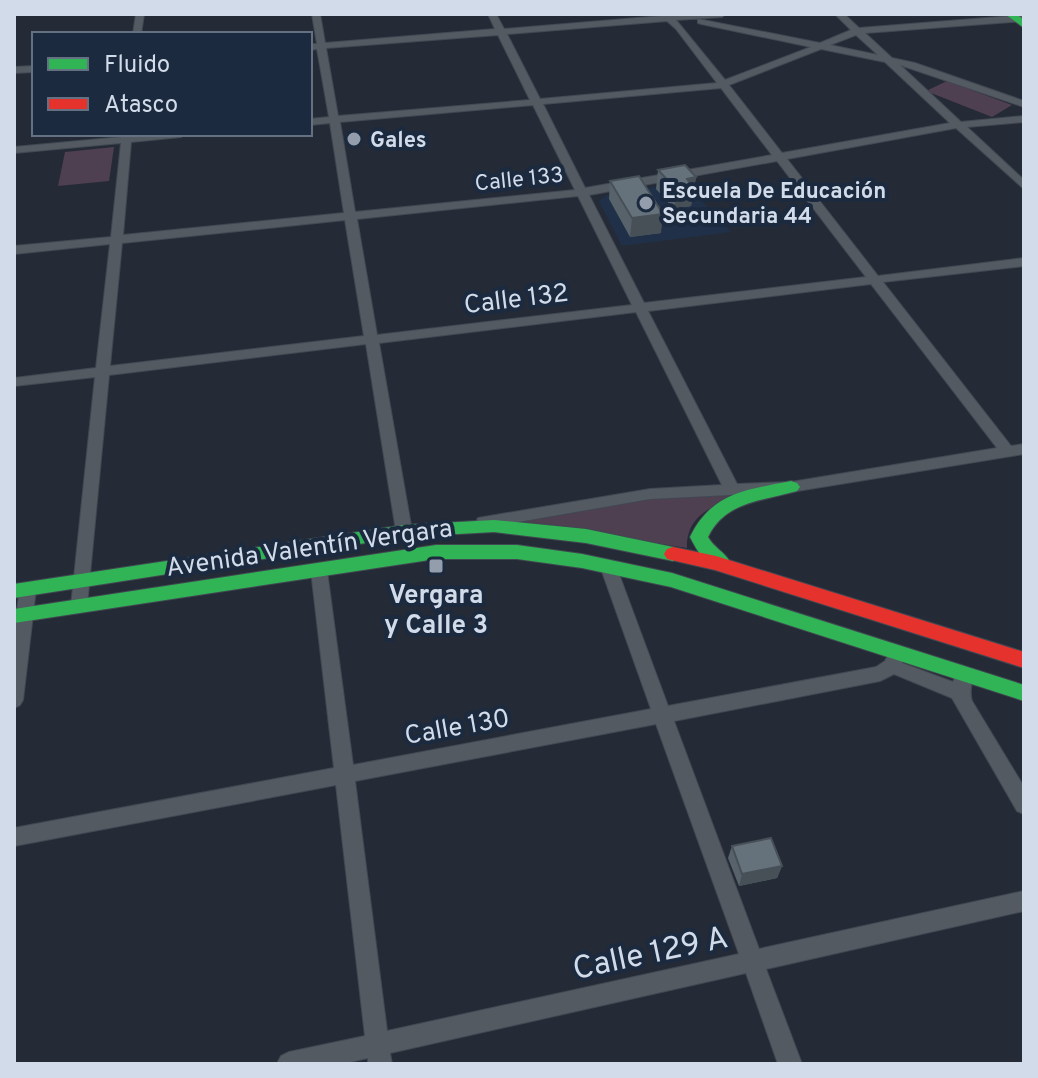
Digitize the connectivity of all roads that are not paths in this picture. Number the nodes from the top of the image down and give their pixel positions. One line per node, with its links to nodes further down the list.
1 (316, 14): 9 (street)
2 (492, 14): 7 (street)
3 (722, 14): 5 (street)
4 (839, 14): 8 (street)
5 (674, 19): 7 (street); 10 (street); 12 (street); 15 (street)
6 (1019, 19): 8 (street)
7 (500, 31): 9 (street); 16 (street)
8 (858, 31): 10 (street); 13 (street)
9 (322, 46): 11 (street); 18 (street)
10 (821, 46): 12 (street); 13 (street)
11 (312, 47)
12 (804, 53): 14 (street); 15 (street)
13 (890, 61): 14 (street); 17 (street)
14 (901, 73): 21 (street)
15 (723, 85): 16 (street); 24 (street)
16 (537, 101): 18 (street); 26 (street)
17 (1024, 104)
18 (336, 119): 20 (street); 27 (street)
19 (1021, 121): 21 (street, Calle 133)
20 (312, 122)
21 (957, 125): 24 (street, Calle 133); 25 (street)
22 (127, 137): 23 (street); 28 (street)
23 (14, 150)
24 (781, 157): 26 (street, Calle 133); 31 (street)
25 (1024, 186)
26 (584, 192): 27 (street, Calle 133); 32 (street)
27 (353, 216): 28 (street, Calle 133); 33 (street)
28 (117, 239): 29 (street, Calle 133); 34 (street)
29 (14, 250)
30 (1024, 262): 31 (street, Calle 132)
31 (873, 280): 32 (street, Calle 132); 37 (street)
32 (640, 308): 33 (street, Calle 132); 39 (street)
33 (372, 339): 34 (street, Calle 132); 41 (street)
34 (103, 372): 35 (street, Calle 132); 45 (street)
35 (14, 382)
36 (1024, 449): 37 (street)
37 (1007, 451): 38 (street)
38 (791, 487): 39 (street); 42 (main road)
39 (731, 488): 40 (street)
40 (463, 526): 41 (main road, Avenida Valentín Vergara); 42 (main road, Avenida Valentín Vergara)
41 (404, 531): 45 (main road, Avenida Valentín Vergara)
42 (725, 565): 49 (main road, Avenida Valentín Vergara)
43 (608, 566): 44 (main road, Avenida Valentín Vergara); 50 (main road, Avenida Valentín Vergara); 54 (street)
44 (319, 571): 47 (main road, Avenida Valentín Vergara); 55 (street)
45 (81, 580): 46 (main road, Avenida Valentín Vergara); 47 (street)
46 (21, 590): 48 (street)
47 (79, 606): 48 (main road, Avenida Valentín Vergara)
48 (19, 616): 53 (street)
49 (1019, 656)
50 (895, 659): 51 (main road, Avenida Valentín Vergara); 54 (street, Calle 130)
51 (962, 683): 52 (main road, Avenida Valentín Vergara); 56 (street)
52 (1024, 693)
53 (14, 700)
54 (663, 716): 55 (street, Calle 130); 59 (street)
55 (344, 773): 57 (street, Calle 130); 60 (street)
56 (1024, 805)
57 (14, 837)
58 (1024, 901): 59 (street, Calle 129 A)
59 (753, 963): 60 (street, Calle 129 A); 62 (street)
60 (379, 1054): 61 (street, Calle 129 A)
61 (289, 1064)
62 (790, 1064)

